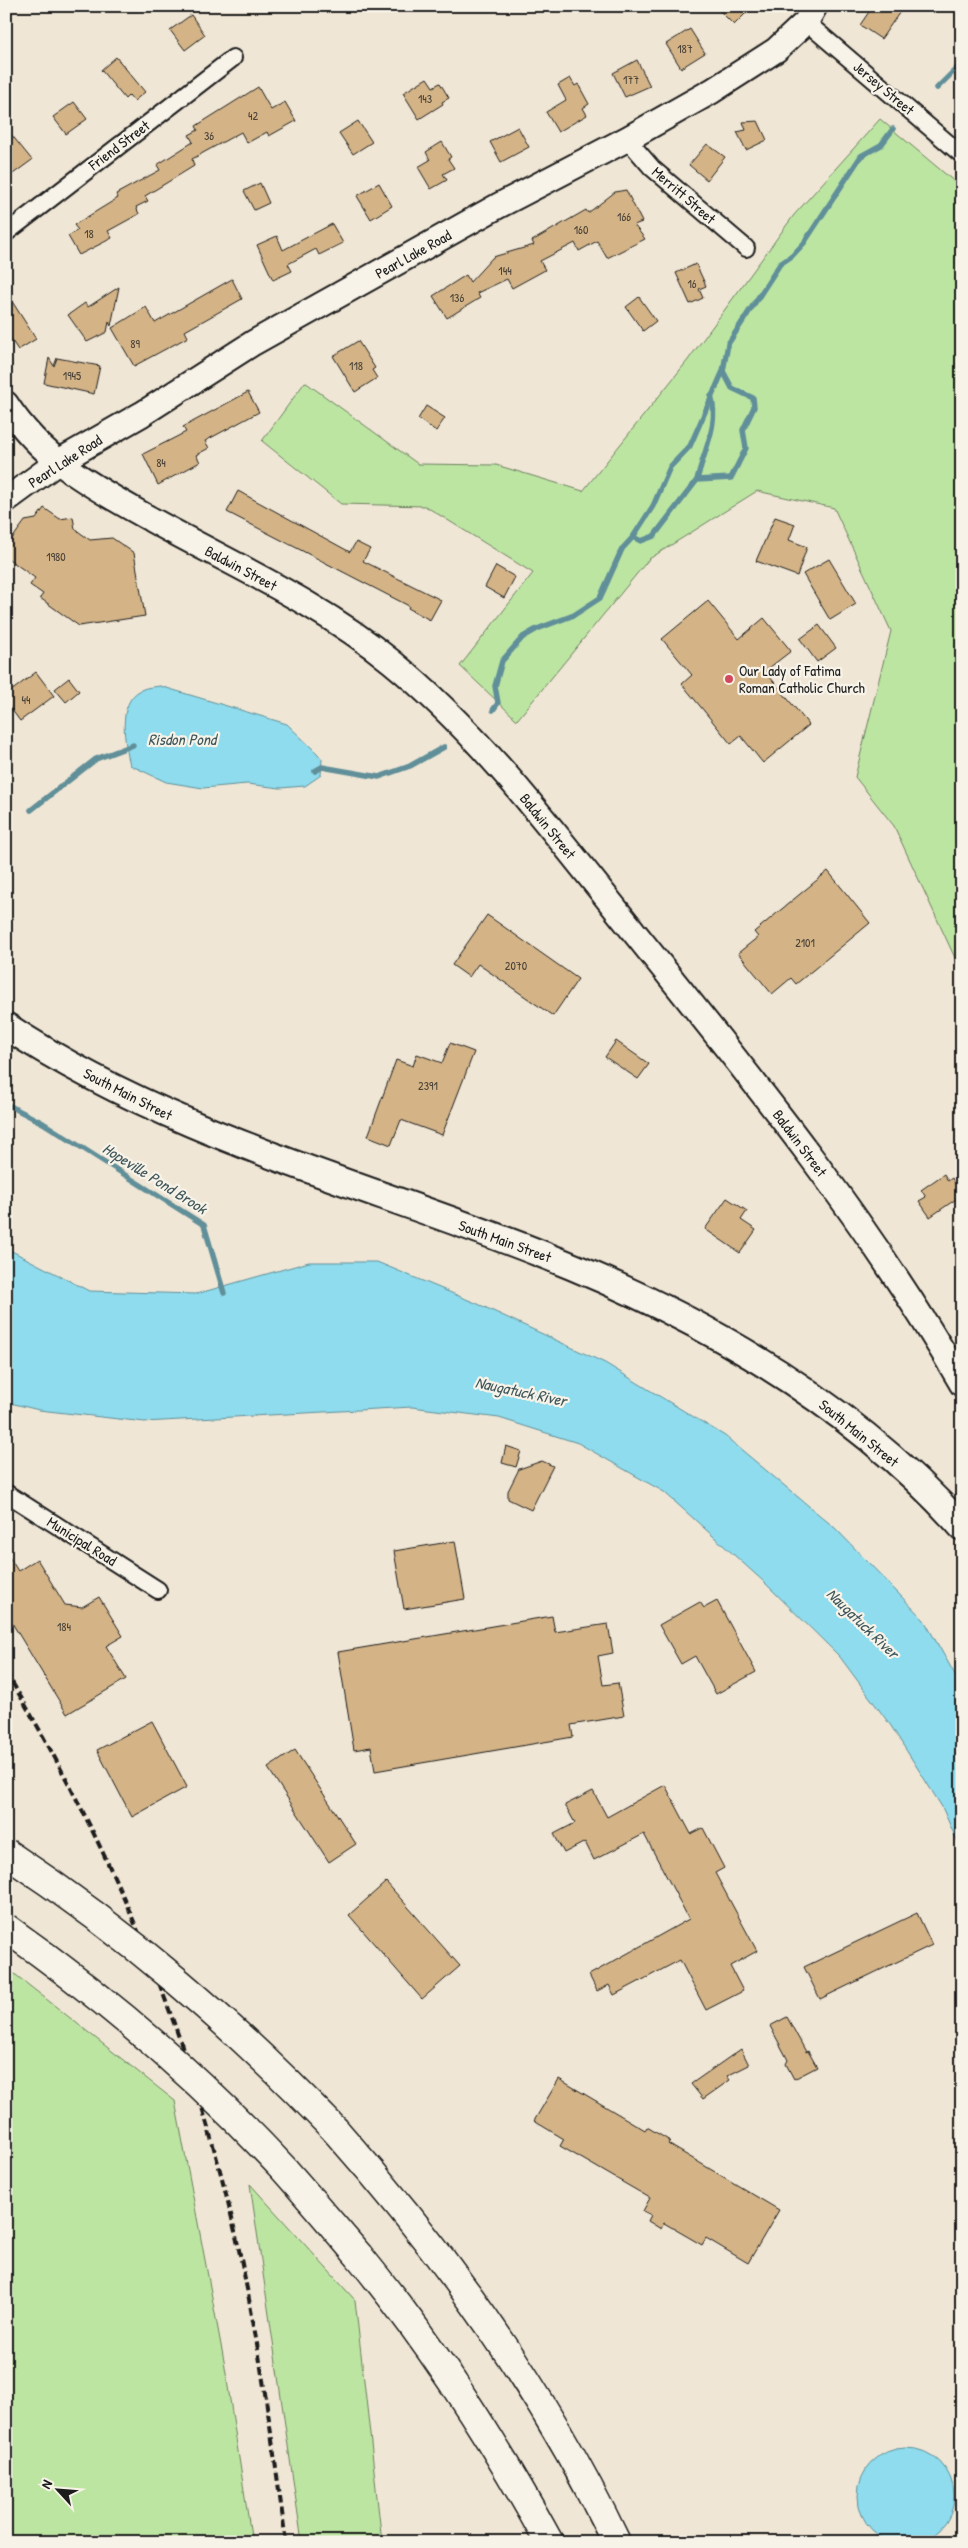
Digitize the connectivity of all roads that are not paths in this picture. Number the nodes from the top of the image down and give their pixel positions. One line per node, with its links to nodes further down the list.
1 (810, 14): 3 (main road, Pearl Lake Road); 4 (street, Jersey Street)
2 (233, 58): 5 (street, Friend Street)
3 (627, 139): 6 (street, Merritt Street); 8 (main road, Pearl Lake Road)
4 (962, 155)
5 (6, 233)
6 (746, 248)
7 (6, 404): 8 (main road, Baldwin Street)
8 (58, 462): 9 (main road, Pearl Lake Road); 11 (main road, Baldwin Street)
9 (6, 500)
10 (6, 1026): 13 (main road, South Main Street)
11 (962, 1384)
12 (6, 1493): 14 (street, Municipal Road)
13 (962, 1527)
14 (158, 1590)
15 (6, 1853): 18 (highway, bridge)
16 (6, 1928): 17 (highway, bridge)
17 (549, 2542)
18 (616, 2542)

